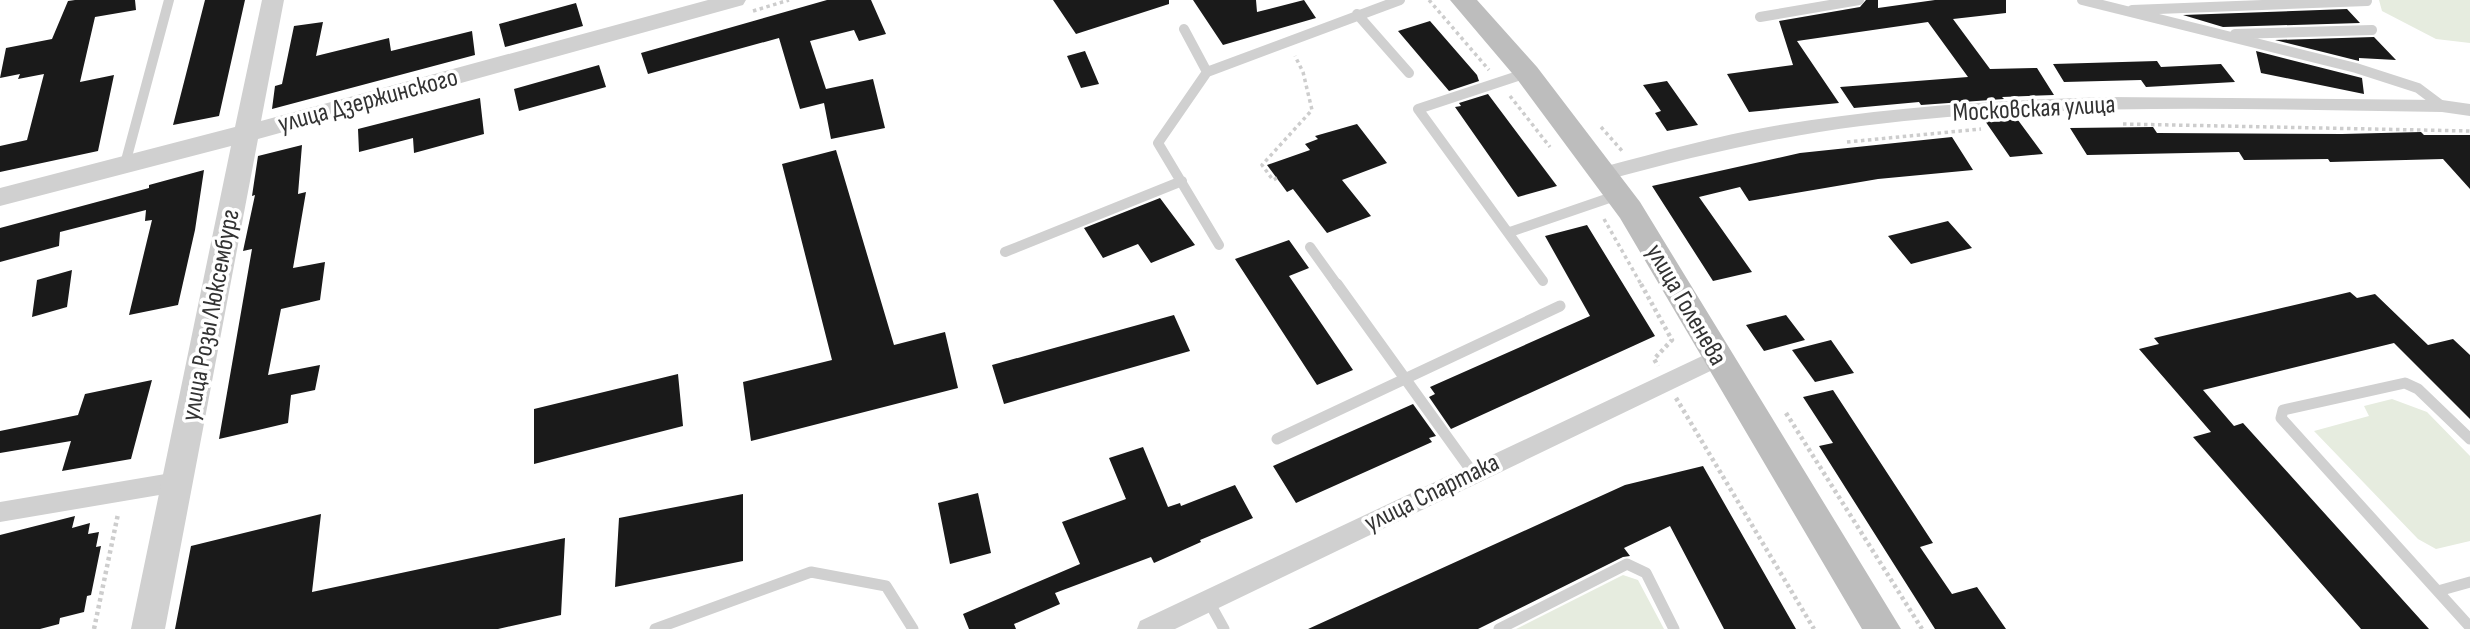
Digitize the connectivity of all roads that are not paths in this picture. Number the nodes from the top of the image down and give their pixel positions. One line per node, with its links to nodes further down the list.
1 (169, 0): 21 (lane)
2 (273, 0): 20 (street, улица Розы Люксембург)
3 (735, 0): 20 (street, улица Дзержинского)
4 (1400, 0): 10 (lane)
5 (1463, 0): 17 (main road, улица Голенева)
6 (1859, 0): 11 (lane)
7 (2082, 0): 9 (lane)
8 (2367, 1): 9 (lane)
9 (2117, 10): 14 (lane)
10 (1357, 14): 15 (lane); 16 (lane)
11 (1760, 17)
12 (1184, 29): 15 (lane)
13 (2372, 30): 14 (lane)
14 (2219, 34): 18 (lane)
15 (1207, 72): 22 (lane)
16 (1409, 73)
17 (1527, 73): 23 (main road, улица Голенева); 25 (lane)
18 (2442, 106): 19 (street, Московская улица); 23 (street, Московская улица)
19 (2470, 110)
20 (247, 133): 21 (street, улица Дзержинского); 36 (street, улица Розы Люксембург)
21 (125, 164): 24 (street, улица Дзержинского)
22 (1182, 181): 26 (lane); 28 (lane)
23 (1608, 195): 25 (lane); 31 (main road, улица Голенева)
24 (0, 197)
25 (1510, 232): 29 (lane)
26 (1219, 246)
27 (1310, 247): 32 (lane)
28 (1005, 252)
29 (1543, 281)
30 (1560, 306): 32 (lane)
31 (1717, 358): 35 (street, улица Спартака); 49 (main road, улица Голенева)
32 (1405, 377): 33 (lane); 35 (lane)
33 (1277, 439)
34 (2470, 439): 39 (lane)
35 (1473, 472): 40 (street, улица Спартака)
36 (177, 482): 37 (street); 42 (street, улица Розы Люксембург)
37 (0, 512)
38 (2470, 582): 39 (lane)
39 (2438, 591): 41 (lane)
40 (1209, 602): 45 (street, улица Спартака); 46 (lane)
41 (2470, 627)
42 (148, 629)
43 (655, 629): 44 (lane)
44 (913, 629)
45 (1149, 629)
46 (1224, 629)
47 (1499, 629): 48 (lane)
48 (1674, 629)
49 (1882, 629)

